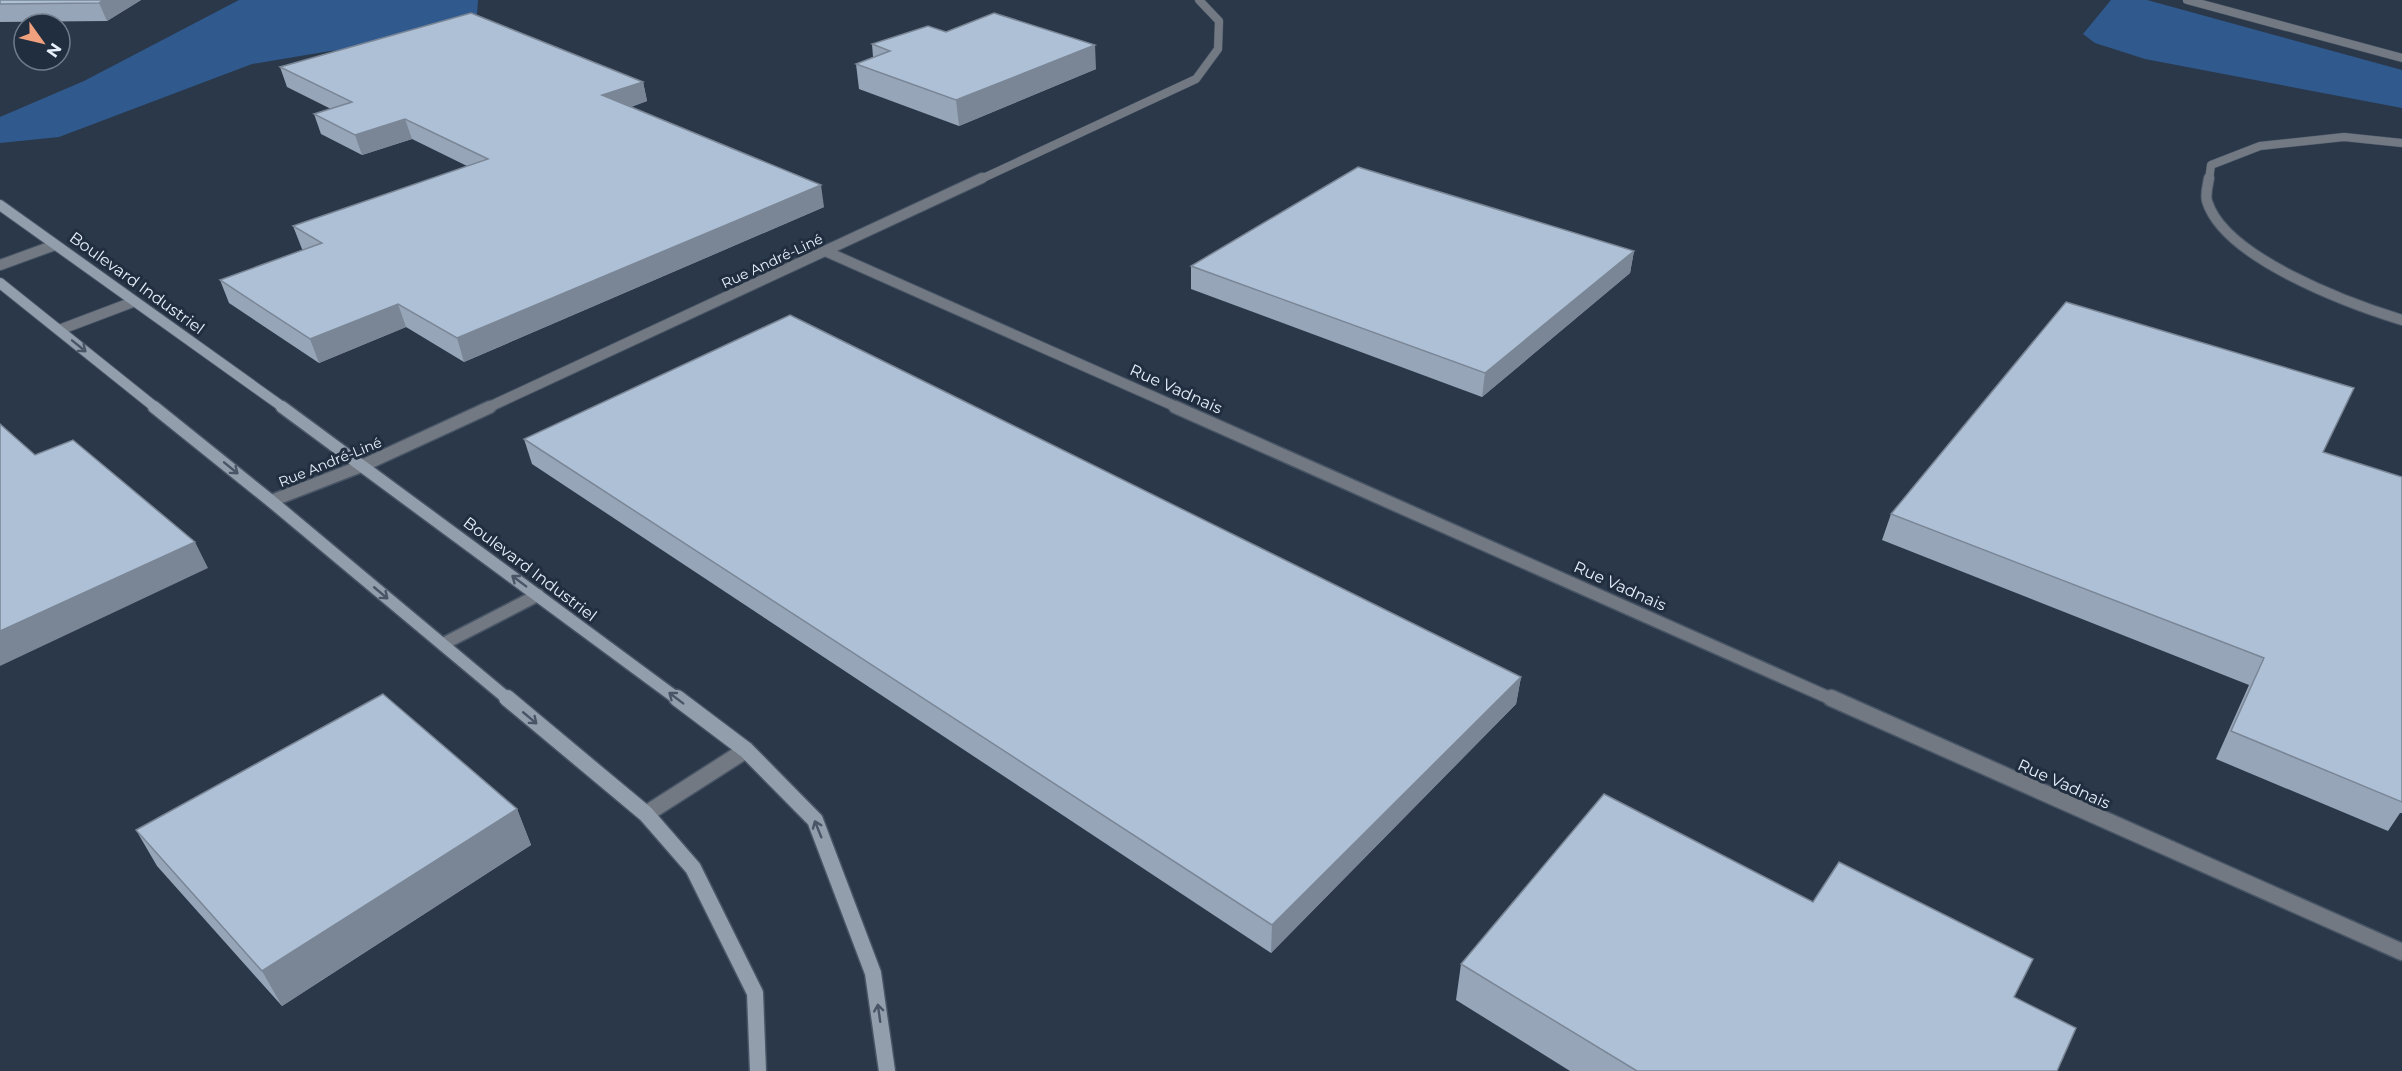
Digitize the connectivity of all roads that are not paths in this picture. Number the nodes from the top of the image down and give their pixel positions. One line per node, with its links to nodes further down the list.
1 (1198, 0): 7 (street, Rue André-Liné)
2 (2187, 0): 3 (street)
3 (2402, 58)
4 (2402, 143): 11 (street)
5 (0, 205): 6 (street, Boulevard Industriel)
6 (55, 245): 8 (street); 10 (street, Boulevard Industriel)
7 (825, 251): 13 (street, Rue André-Liné); 19 (street, Rue Vadnais)
8 (0, 265)
9 (0, 283): 12 (street)
10 (133, 302): 12 (street); 13 (street, Boulevard Industriel)
11 (2402, 320)
12 (59, 330): 14 (street, one-way to 14)
13 (364, 465): 14 (street, Rue André-Liné); 15 (street, Boulevard Industriel, one-way to 13)
14 (271, 501): 16 (street, one-way to 16)
15 (538, 595): 16 (street); 17 (street, Boulevard Industriel, one-way to 15)
16 (442, 644): 18 (street, one-way to 18)
17 (746, 750): 18 (street); 21 (street, Boulevard Industriel, one-way to 17)
18 (646, 814): 20 (street)
19 (2402, 952)
20 (758, 1071)
21 (887, 1071)

